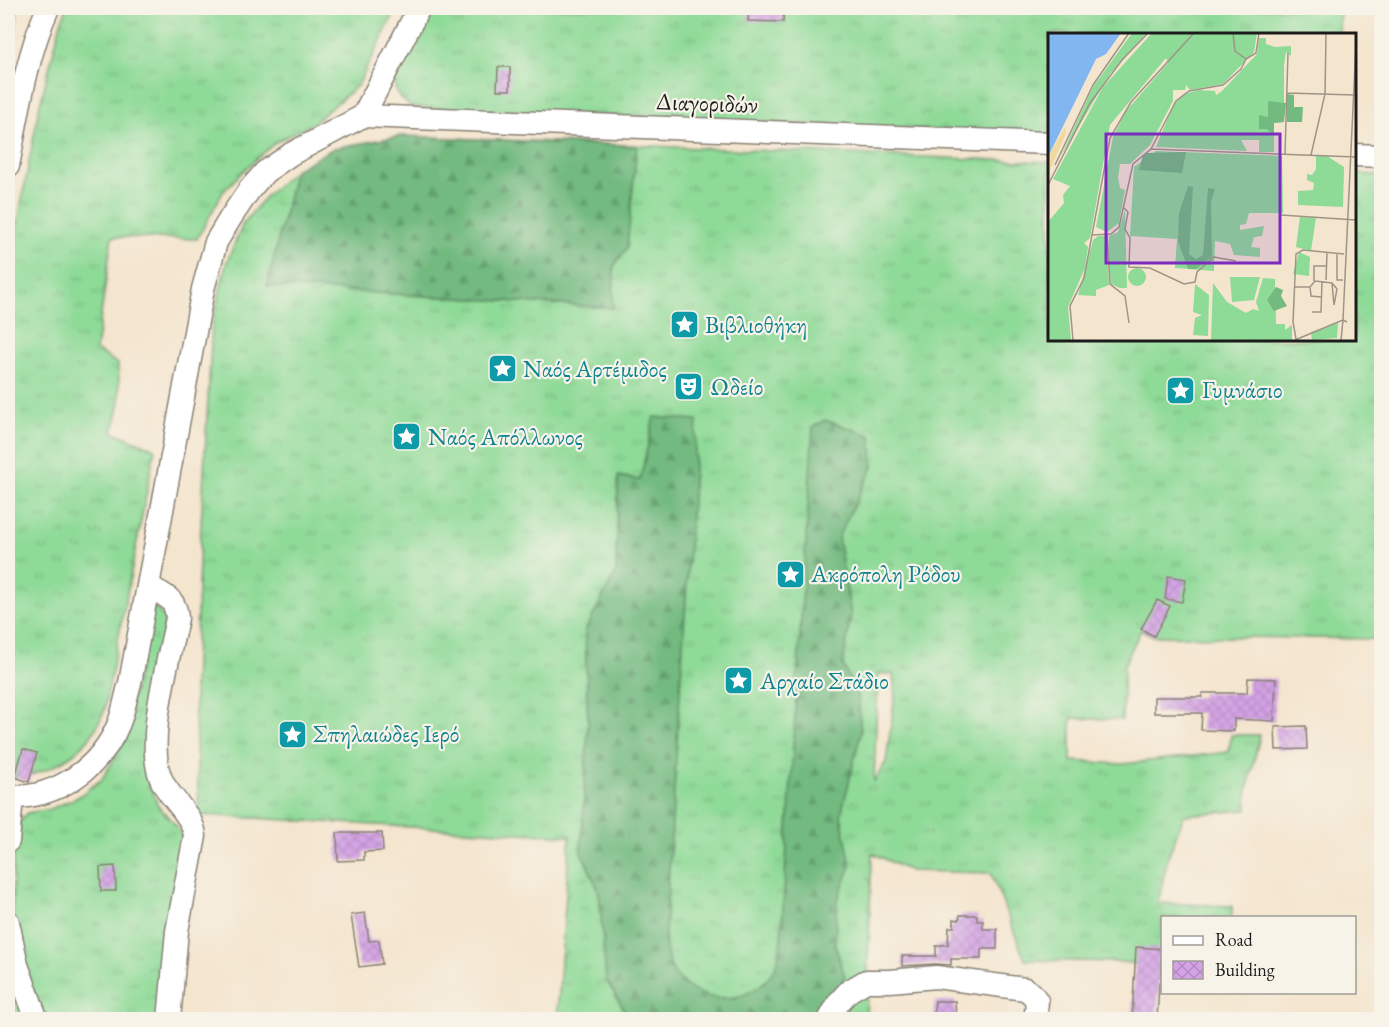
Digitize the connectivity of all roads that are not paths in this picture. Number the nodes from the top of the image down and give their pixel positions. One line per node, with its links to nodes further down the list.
1 (48, 8): 7 (street)
2 (419, 8): 3 (street)
3 (363, 116): 4 (street, Διαγοριδών); 8 (street)
4 (1048, 143)
5 (1356, 155): 6 (street)
6 (1382, 156)
7 (8, 166)
8 (148, 586): 9 (street); 14 (street)
9 (10, 797): 10 (street)
10 (8, 841)
11 (8, 922): 13 (street)
12 (1036, 1012): 15 (street)
13 (37, 1020)
14 (169, 1020)
15 (829, 1020)

